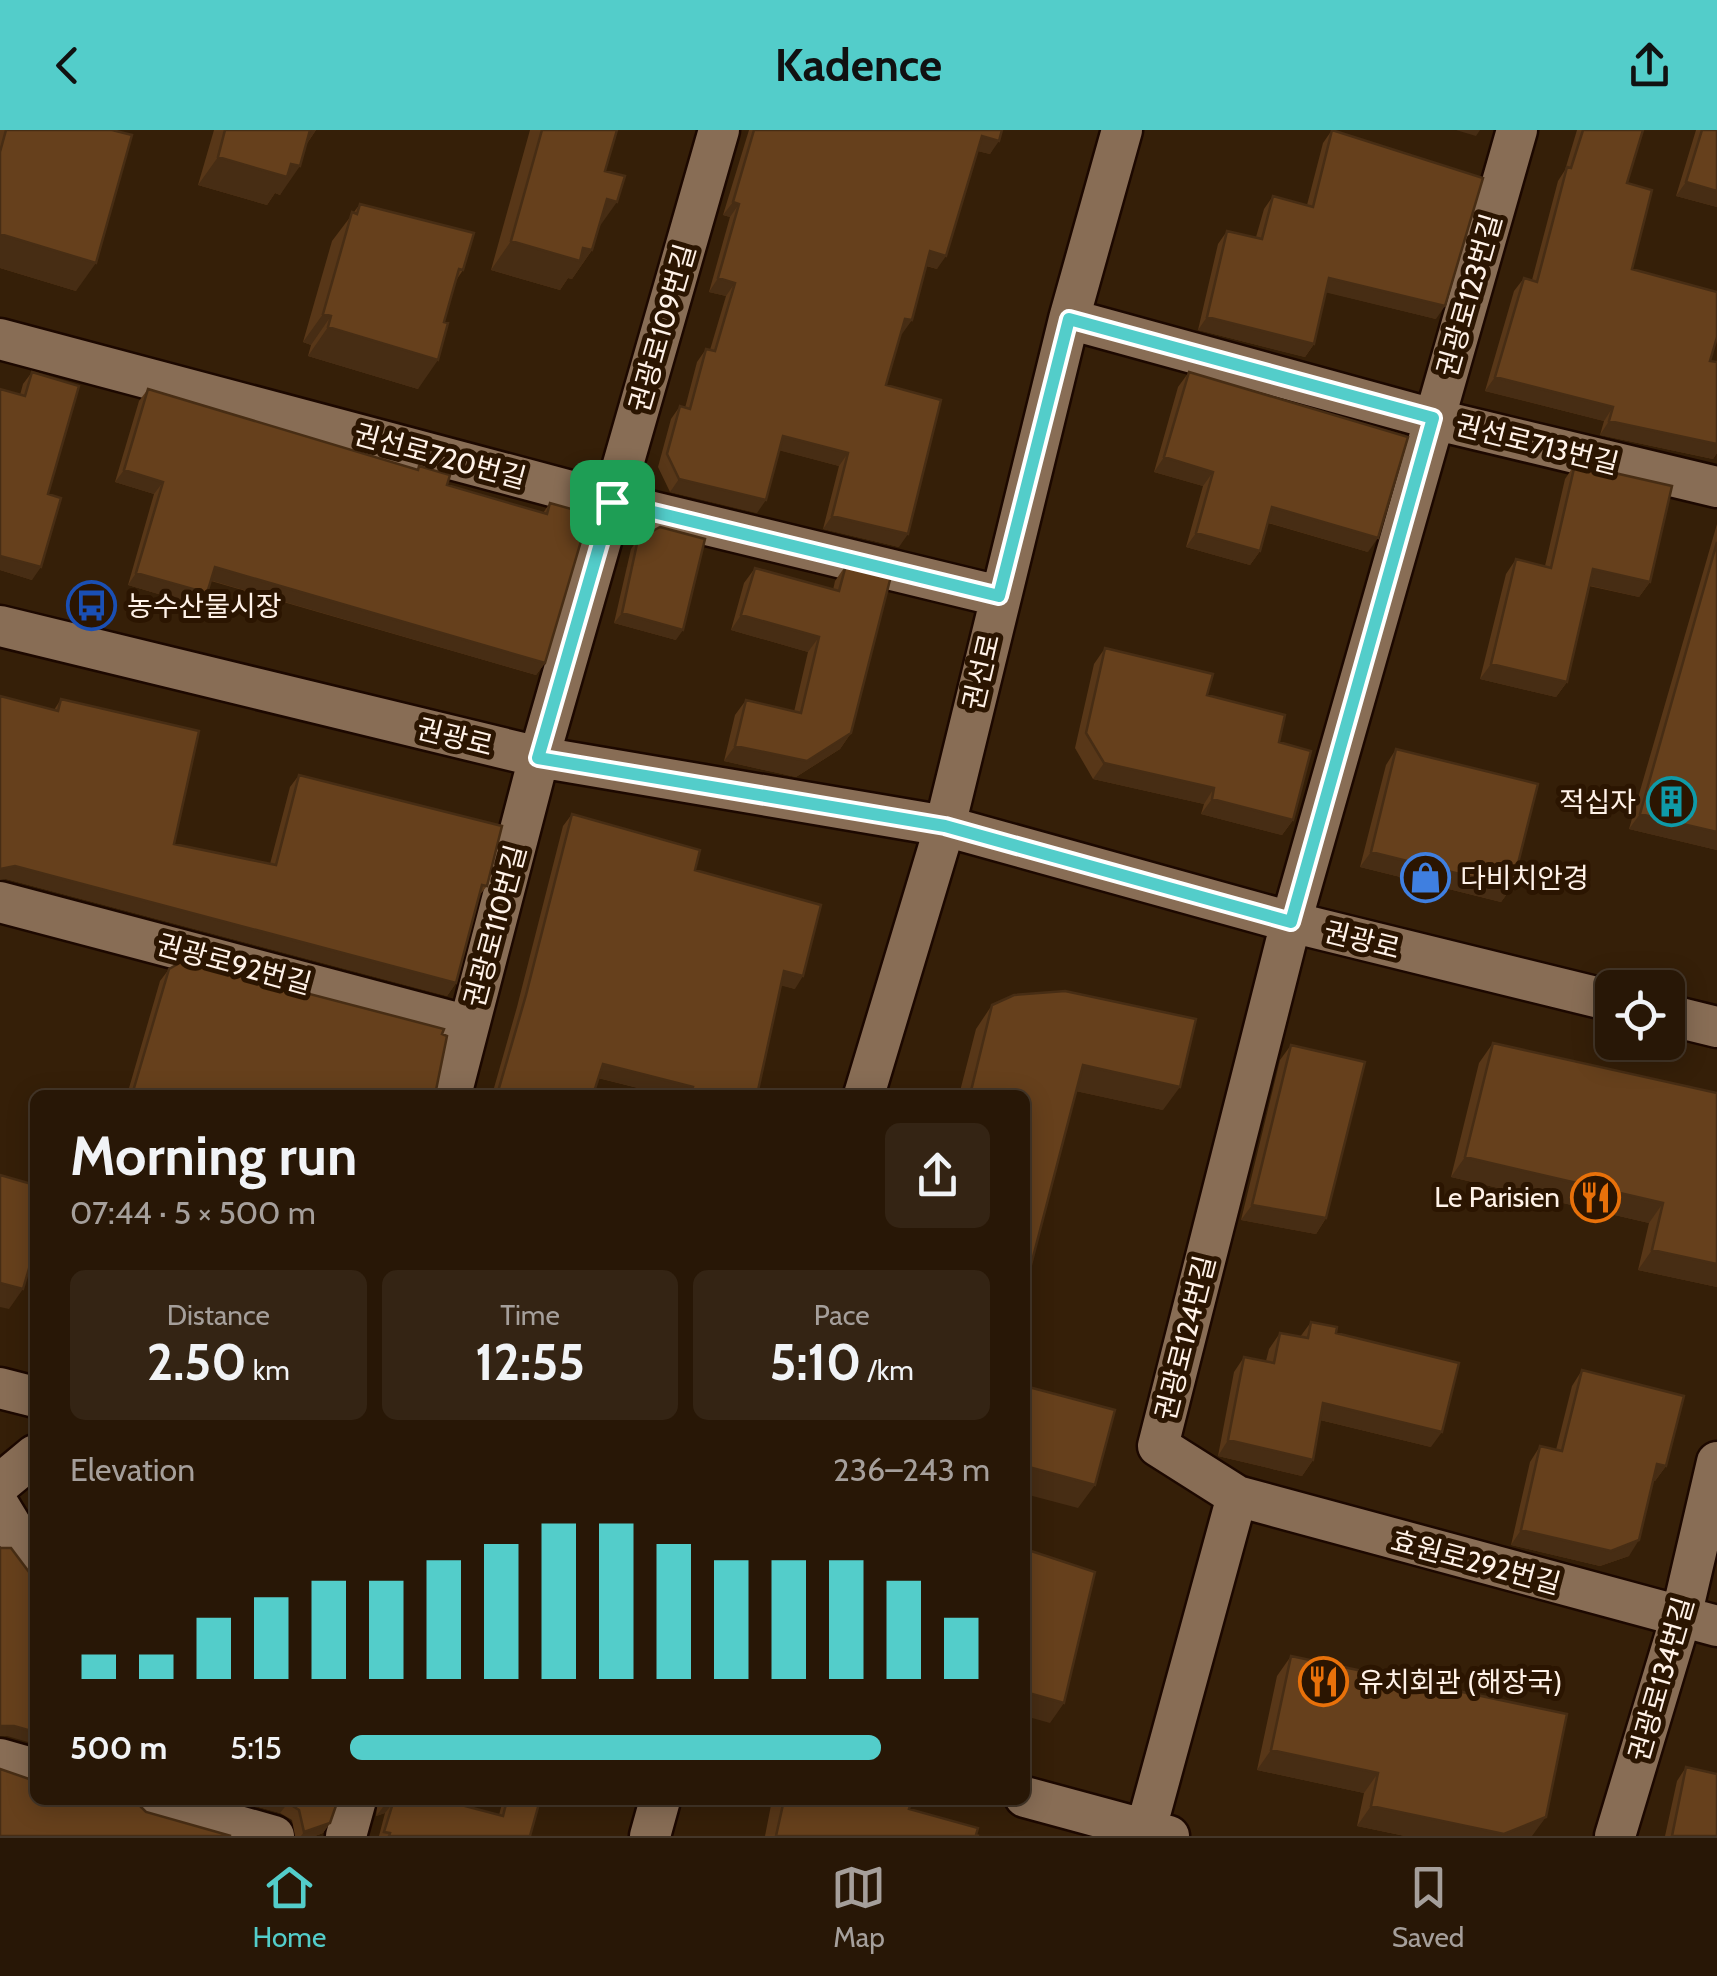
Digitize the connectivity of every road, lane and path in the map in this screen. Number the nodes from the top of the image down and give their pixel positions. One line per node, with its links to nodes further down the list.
1 (719, 130): 8 (street, 권광로109번길)
2 (1122, 130): 4 (street, 권선로)
3 (1517, 130): 6 (street, 권광로123번길)
4 (1069, 319): 6 (street, 권선로713번길); 9 (street, 권선로)
5 (0, 339): 8 (street, 권선로720번길)
6 (1433, 418): 7 (street, 권선로713번길); 14 (street, 권광로123번길)
7 (1717, 488)
8 (612, 502): 9 (street, 권선로720번길); 11 (street, 권광로109번길)
9 (999, 596): 12 (street, 권선로)
10 (0, 626): 11 (street, 권광로)
11 (538, 758): 12 (street, 권광로); 17 (street, 권광로110번길)
12 (945, 826): 14 (street, 권광로); 20 (street, 권선로)
13 (0, 902): 17 (street, 권광로92번길)
14 (1291, 922): 15 (street, 권광로); 26 (street, 권광로124번길)
15 (1595, 997)
16 (1685, 1019): 18 (street)
17 (469, 1026): 19 (street, 권광로110번길)
18 (1717, 1027)
19 (451, 1090)
20 (866, 1090)
21 (0, 1388): 22 (street)
22 (30, 1396)
23 (30, 1459): 25 (street)
24 (1717, 1462): 29 (street, 권광로134번길)
25 (0, 1484)
26 (1236, 1496): 29 (street, 효원로292번길); 36 (street)
27 (0, 1507): 28 (street)
28 (30, 1557)
29 (1699, 1622): 40 (street, 권광로134번길)
30 (0, 1759): 31 (street)
31 (30, 1768)
32 (1030, 1798): 36 (street)
33 (164, 1805): 37 (street)
34 (355, 1805): 38 (street)
35 (659, 1805): 39 (street)
36 (1158, 1833)
37 (274, 1836)
38 (346, 1836)
39 (650, 1836)
40 (1615, 1836)

